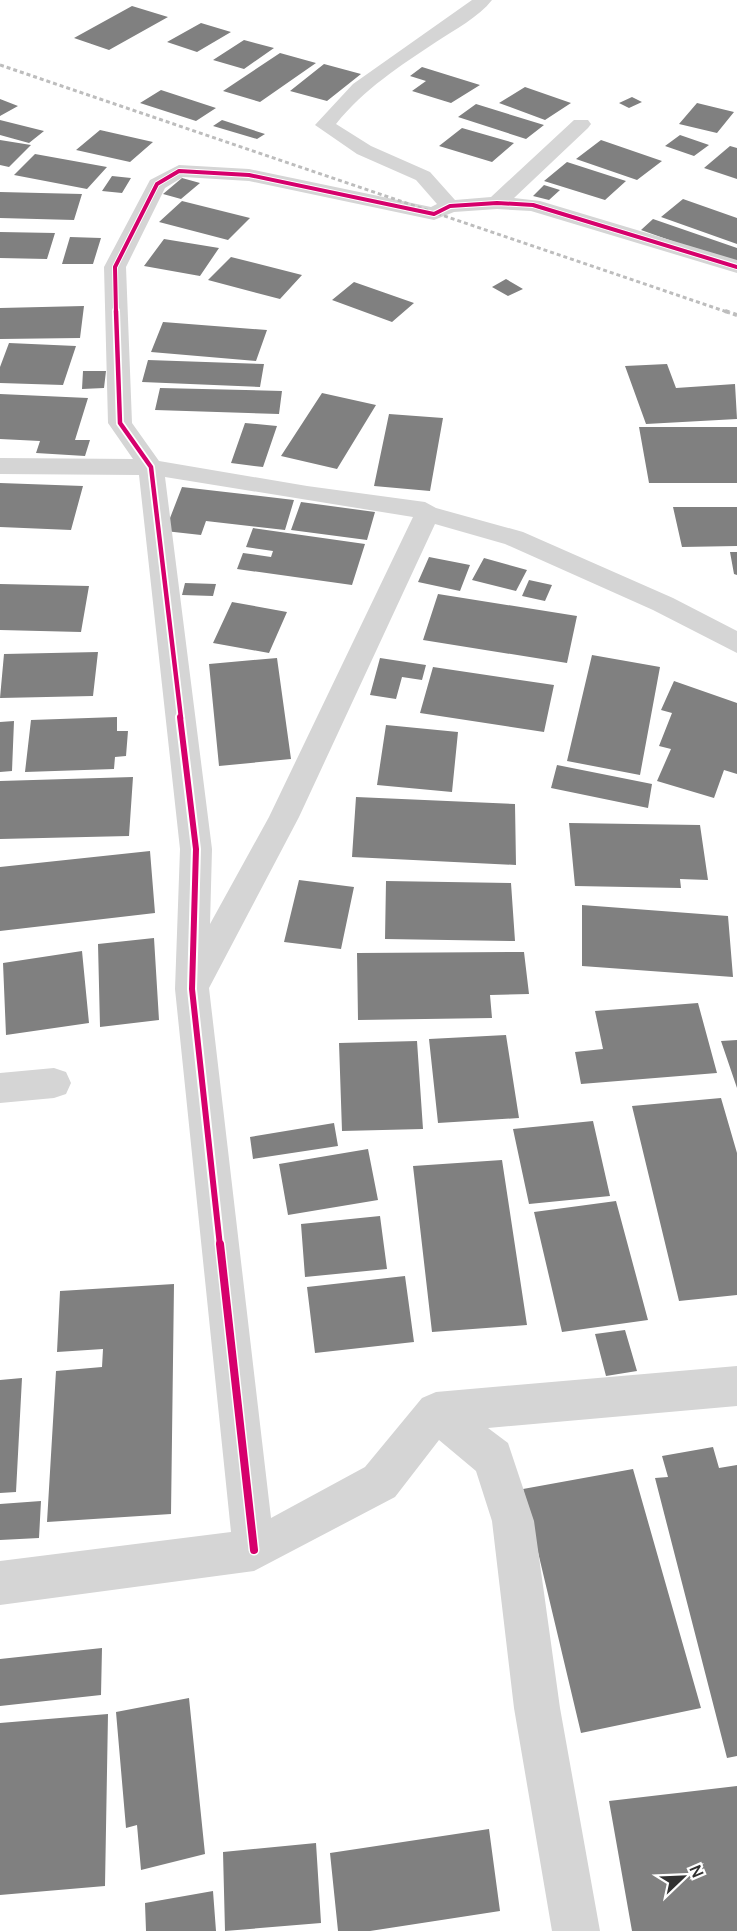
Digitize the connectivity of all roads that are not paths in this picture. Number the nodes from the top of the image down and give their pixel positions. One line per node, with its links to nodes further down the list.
1 (483, 0): 4 (street)
2 (581, 124): 3 (street)
3 (497, 203): 4 (street); 5 (street)
4 (450, 206): 7 (street)
5 (737, 267)
6 (0, 466): 7 (street)
7 (151, 467): 8 (street); 10 (street)
8 (427, 514): 9 (street); 10 (street)
9 (737, 643)
10 (192, 989): 15 (street)
11 (54, 1083): 12 (street)
12 (0, 1088)
13 (737, 1386): 14 (street)
14 (436, 1412): 15 (street); 17 (street)
15 (254, 1550): 16 (street)
16 (0, 1583)
17 (576, 1931)

